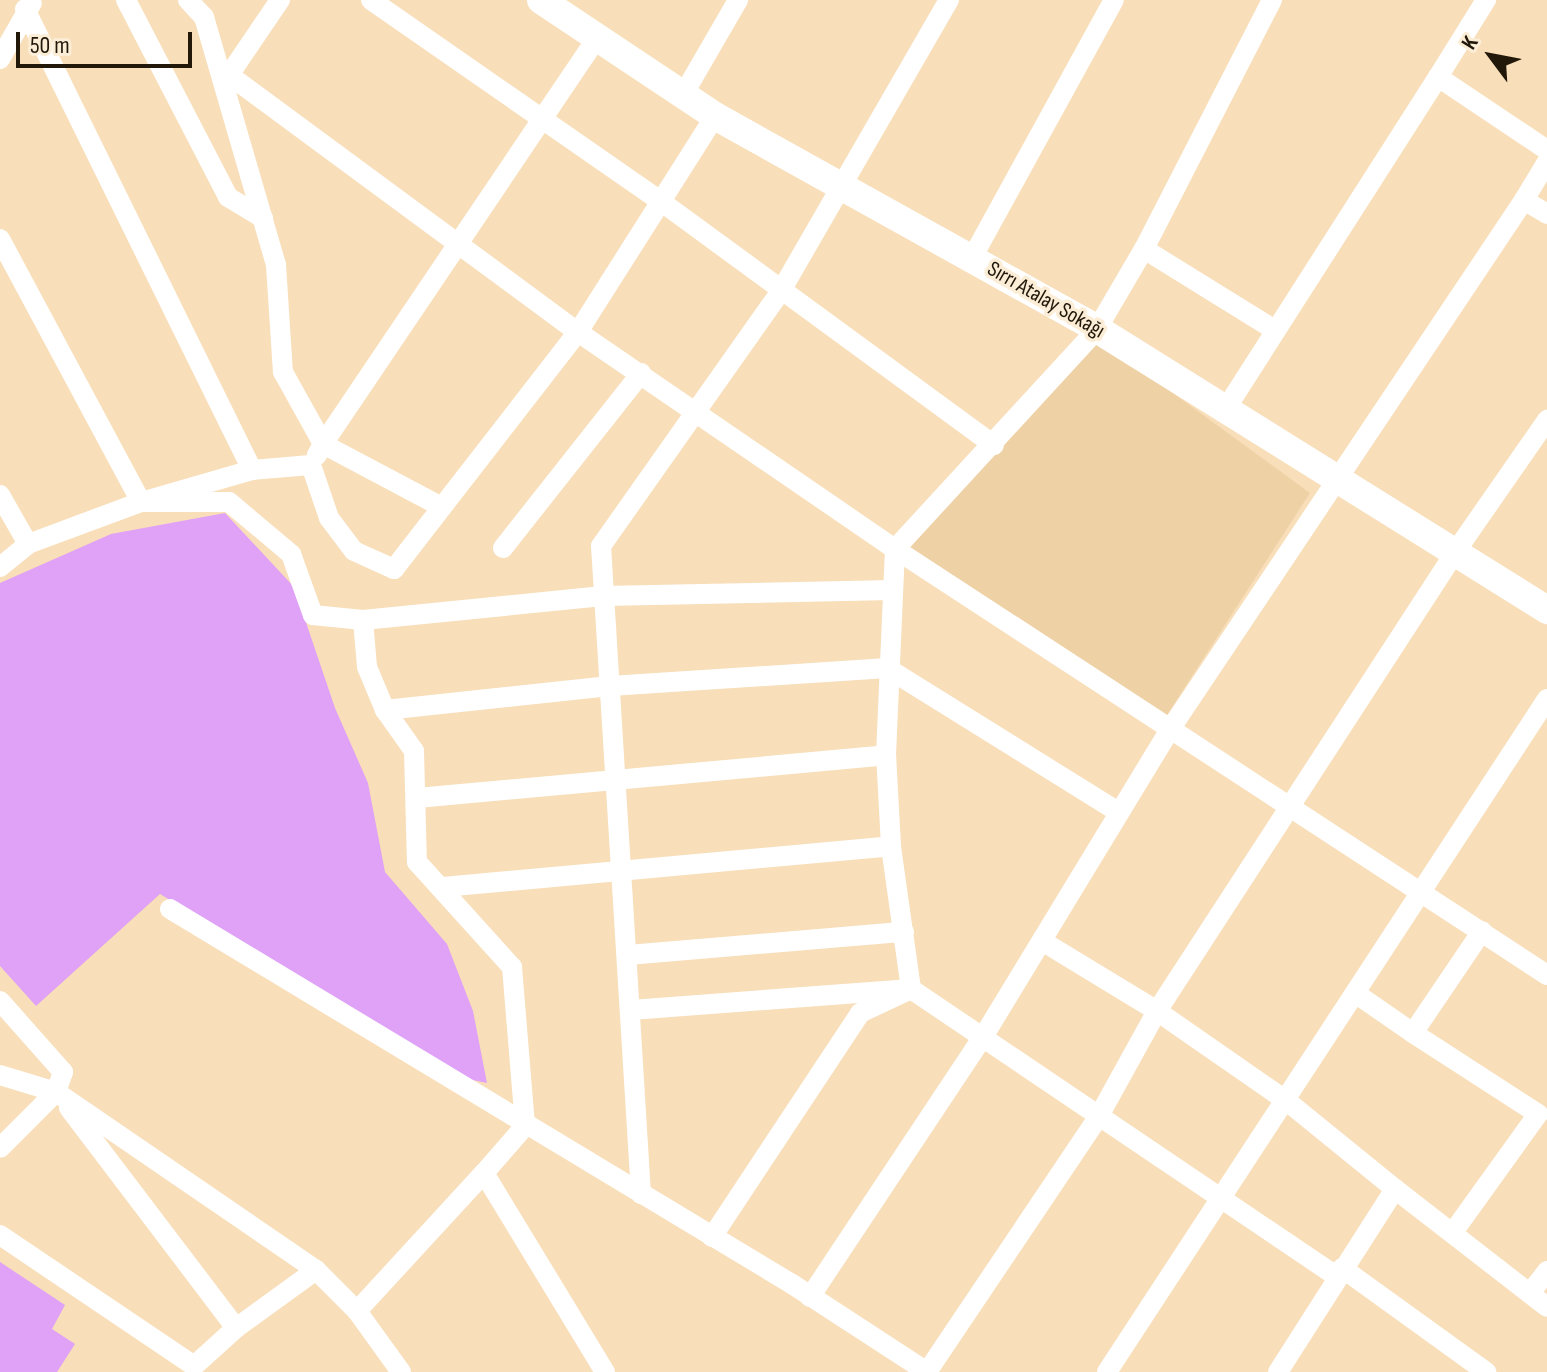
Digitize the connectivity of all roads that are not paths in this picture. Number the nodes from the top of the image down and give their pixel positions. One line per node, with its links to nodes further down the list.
1 (126, 0): 24 (street)
2 (188, 0): 24 (street)
3 (280, 0): 26 (street)
4 (371, 0): 17 (street)
5 (541, 0): 12 (main road, Sırrı Atalay Sokağı)
6 (738, 0): 15 (street)
7 (949, 0): 20 (street)
8 (1114, 0): 28 (street)
9 (1272, 0): 27 (street)
10 (1486, 0): 14 (street)
11 (30, 5): 13 (street); 40 (street)
12 (597, 38): 15 (main road, Sırrı Atalay Sokağı); 17 (street)
13 (0, 59)
14 (1438, 77): 18 (street); 31 (street)
15 (683, 95): 16 (main road, Sırrı Atalay Sokağı)
16 (715, 116): 20 (main road, Sırrı Atalay Sokağı); 21 (street)
17 (539, 118): 21 (street); 26 (street)
18 (1547, 150)
19 (1547, 162): 22 (street)
20 (845, 187): 28 (main road, Sırrı Atalay Sokağı); 29 (street)
21 (659, 200): 29 (street); 32 (street)
22 (1524, 200): 23 (street); 41 (street)
23 (1547, 214)
24 (263, 218): 37 (street)
25 (0, 239): 43 (street)
26 (457, 241): 32 (street); 37 (street)
27 (1144, 249): 30 (street); 31 (street)
28 (972, 258): 30 (main road, Sırrı Atalay Sokağı)
29 (782, 289): 35 (street); 38 (street)
30 (1097, 329): 34 (main road, Sırrı Atalay Sokağı); 38 (street)
31 (1273, 329): 34 (street)
32 (578, 332): 33 (street); 44 (street)
33 (641, 373): 35 (street); 46 (street)
34 (1227, 407): 41 (main road, Sırrı Atalay Sokağı)
35 (698, 412): 47 (street); 51 (street)
36 (1547, 420): 48 (street)
37 (323, 444): 39 (street); 44 (street)
38 (994, 445): 47 (street)
39 (311, 465): 40 (street); 44 (street)
40 (252, 470): 43 (street)
41 (1340, 479): 48 (main road, Sırrı Atalay Sokağı); 58 (street)
42 (0, 495): 45 (street)
43 (141, 502): 45 (street); 53 (street)
44 (440, 506)
45 (28, 544): 49 (street)
46 (503, 548)
47 (895, 549): 50 (street); 58 (street)
48 (1456, 551): 52 (main road, Sırrı Atalay Sokağı); 62 (street)
49 (0, 567)
50 (892, 590): 51 (street); 54 (street)
51 (603, 596): 53 (street); 55 (street)
52 (1547, 610)
53 (363, 620): 57 (street)
54 (887, 668): 55 (street); 59 (street); 63 (street)
55 (610, 686): 57 (street); 60 (street)
56 (1547, 699): 67 (street)
57 (385, 710): 61 (street)
58 (1171, 728): 62 (street); 63 (street)
59 (886, 755): 60 (street); 64 (street)
60 (614, 776): 61 (street); 65 (street)
61 (417, 798): 66 (street)
62 (1292, 807): 67 (street); 78 (street)
63 (1118, 812): 71 (street)
64 (891, 846): 65 (street); 70 (street)
65 (625, 873): 66 (street); 72 (street)
66 (443, 887): 85 (street)
67 (1422, 892): 69 (street); 75 (street)
68 (170, 909): 85 (street)
69 (1482, 931): 73 (street); 79 (street)
70 (904, 932): 72 (street); 74 (street)
71 (1042, 941): 78 (street); 80 (street)
72 (628, 955): 77 (street)
73 (1547, 975)
74 (911, 989): 77 (street); 80 (street); 93 (street)
75 (1355, 993): 79 (street); 83 (street)
76 (0, 1001): 82 (street)
77 (631, 1010): 89 (street)
78 (1157, 1011): 83 (street); 84 (street)
79 (1413, 1033): 91 (street)
80 (983, 1037): 84 (street); 98 (street)
81 (0, 1075): 82 (street)
82 (56, 1092): 86 (street); 94 (street); 101 (street)
83 (1288, 1102): 88 (street); 90 (street)
84 (1099, 1116): 90 (street); 105 (street)
85 (525, 1126): 87 (street); 89 (street)
86 (0, 1148)
87 (484, 1173): 100 (street); 104 (street)
88 (1395, 1189): 91 (street); 96 (street)
89 (641, 1194): 93 (street)
90 (1222, 1199): 96 (street); 106 (street)
91 (1454, 1231): 97 (street)
92 (0, 1235): 102 (street)
93 (712, 1237): 98 (street)
94 (316, 1270): 100 (street); 101 (street)
95 (1547, 1271): 97 (street)
96 (1339, 1272): 107 (street); 108 (street)
97 (1530, 1293): 99 (street)
98 (810, 1297): 105 (street)
99 (1547, 1307)
100 (357, 1311): 103 (street)
101 (236, 1328): 102 (street)
102 (194, 1370)
103 (401, 1372)
104 (605, 1372)
105 (927, 1372)
106 (1107, 1372)
107 (1278, 1372)
108 (1486, 1372)

